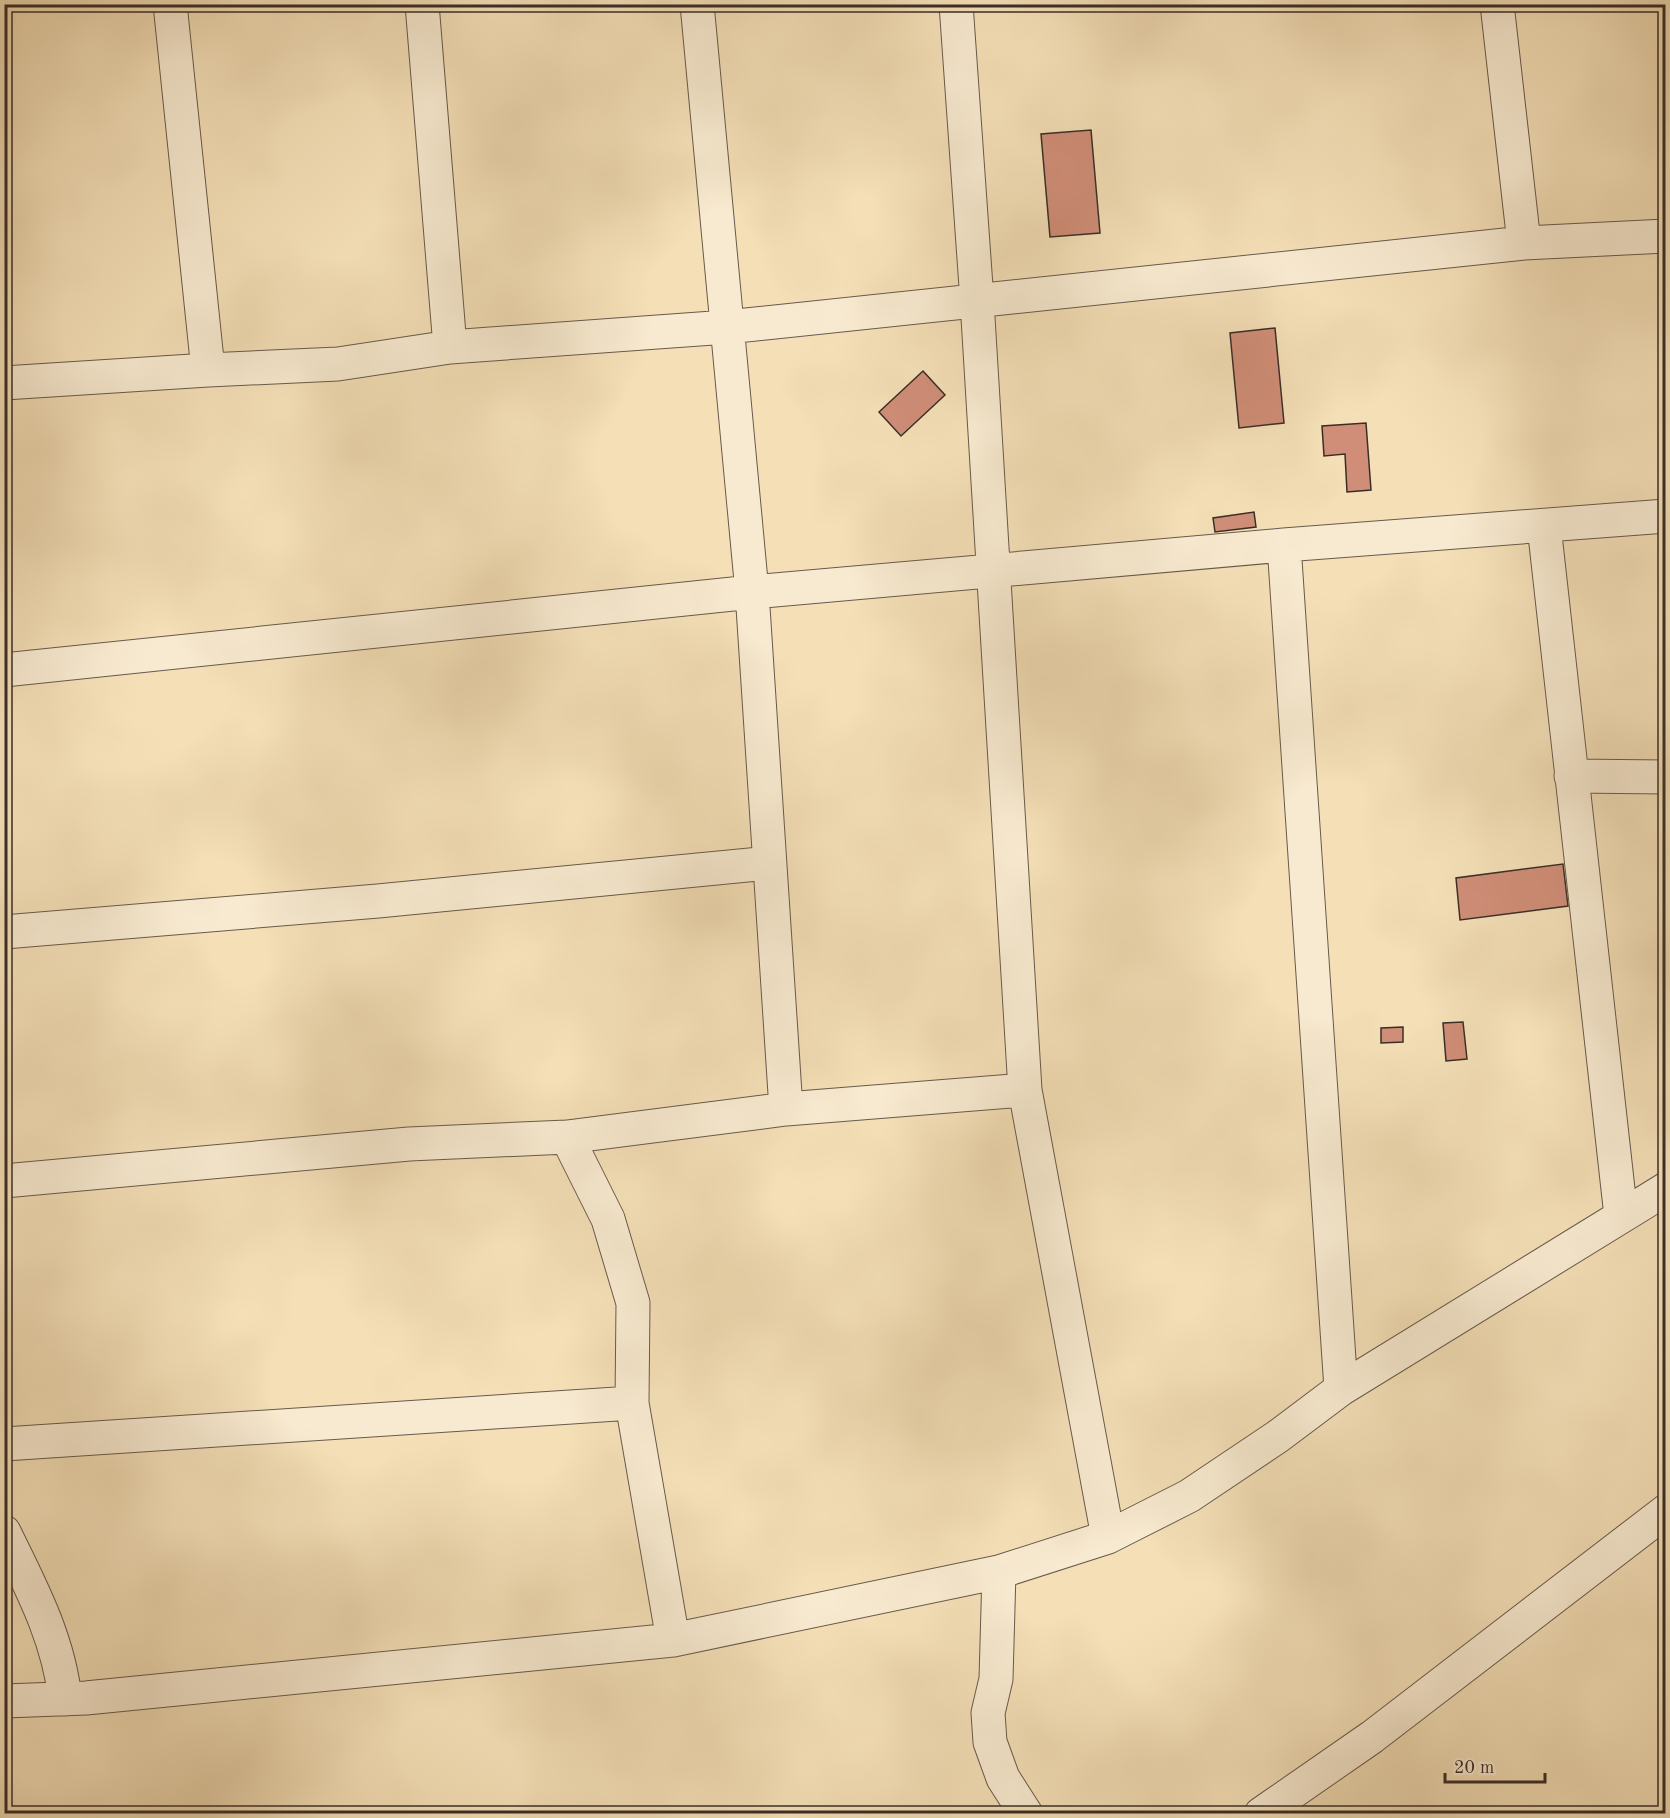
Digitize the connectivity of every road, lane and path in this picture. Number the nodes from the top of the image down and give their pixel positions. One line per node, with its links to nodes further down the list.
1 (170, 4): 11 (street)
2 (422, 4): 10 (street)
3 (697, 4): 9 (street)
4 (956, 4): 8 (street)
5 (1497, 4): 7 (street)
6 (1665, 236): 7 (street)
7 (1524, 243): 8 (street)
8 (977, 302): 9 (street); 16 (street)
9 (727, 327): 10 (street); 17 (street)
10 (450, 347): 11 (street)
11 (208, 370): 12 (street)
12 (4, 383)
13 (1665, 516): 14 (street)
14 (1544, 526): 15 (street); 19 (street)
15 (1284, 545): 16 (street); 29 (street)
16 (993, 570): 17 (street); 23 (street)
17 (752, 592): 18 (street); 21 (street)
18 (4, 670)
19 (1571, 776): 20 (street); 28 (street)
20 (1665, 777)
21 (769, 862): 22 (street); 24 (street)
22 (4, 932)
23 (1025, 1090): 24 (street); 34 (street)
24 (786, 1109): 25 (street)
25 (567, 1137): 26 (street); 30 (street)
26 (4, 1181)
27 (1665, 1189): 28 (street)
28 (1621, 1216): 29 (street)
29 (1341, 1389): 34 (street)
30 (632, 1404): 31 (street); 36 (street)
31 (4, 1444)
32 (1665, 1511): 40 (street)
33 (4, 1532): 37 (street)
34 (1108, 1537): 35 (street)
35 (999, 1572): 36 (street); 39 (street)
36 (674, 1640): 37 (street)
37 (65, 1699): 38 (street)
38 (4, 1701)
39 (1026, 1814)
40 (1261, 1814)

